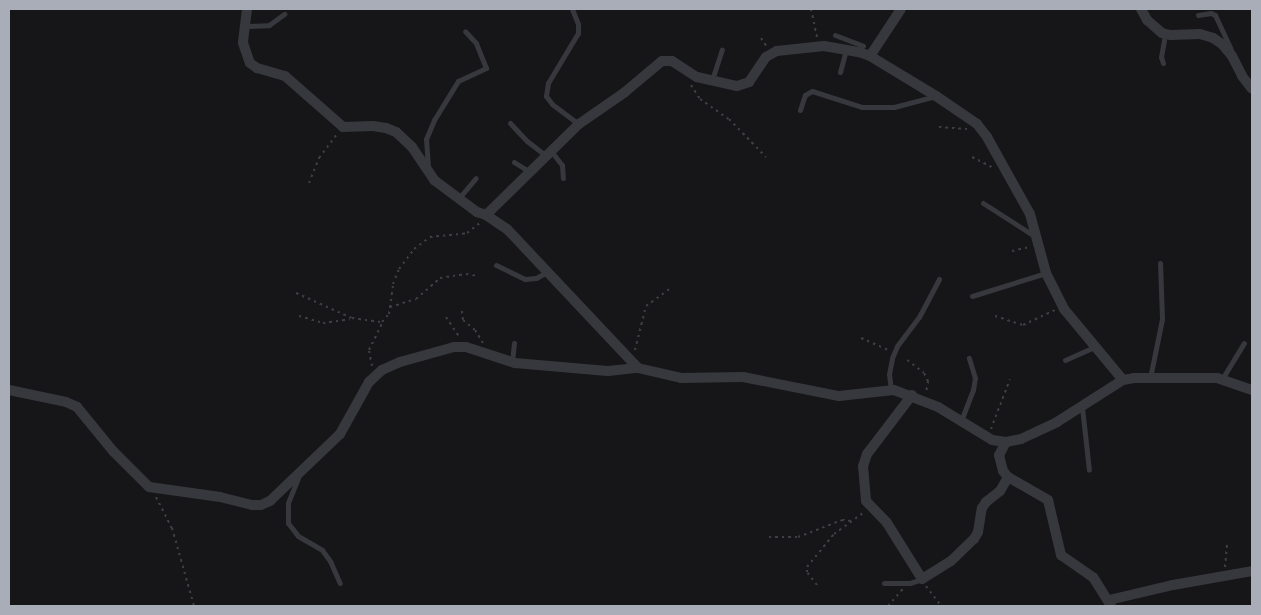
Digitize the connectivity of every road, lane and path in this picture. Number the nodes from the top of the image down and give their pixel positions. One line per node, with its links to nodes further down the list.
1 (248, 9): 8 (street)
2 (811, 9): 12 (path)
3 (902, 9): 16 (street)
4 (1141, 9): 10 (street)
5 (575, 10): 26 (lane)
6 (284, 14): 8 (lane)
7 (1198, 15): 17 (lane)
8 (245, 26): 28 (street)
9 (465, 31): 36 (lane)
10 (1165, 34): 17 (street); 18 (lane)
11 (835, 35): 13 (lane)
12 (817, 46): 14 (street); 21 (street)
13 (863, 46)
14 (846, 49): 16 (street); 20 (lane)
15 (722, 50): 21 (lane)
16 (872, 52): 23 (street)
17 (1232, 56): 22 (street)
18 (1163, 63)
19 (681, 67): 21 (street); 26 (street); 31 (path)
20 (840, 72)
21 (712, 80)
22 (1252, 89)
23 (936, 96): 24 (lane); 29 (street)
24 (800, 110)
25 (510, 123): 30 (lane)
26 (579, 124): 30 (street)
27 (940, 126): 29 (path)
28 (343, 127): 36 (street); 39 (path)
29 (982, 130): 43 (street)
30 (549, 154): 35 (street); 38 (lane)
31 (766, 157)
32 (972, 157): 34 (path)
33 (514, 162): 35 (lane)
34 (994, 168)
35 (530, 172): 42 (street)
36 (428, 173): 40 (street)
37 (476, 178): 40 (lane)
38 (563, 178)
39 (309, 183)
40 (459, 198): 42 (street)
41 (984, 203): 43 (lane)
42 (486, 215): 47 (street); 55 (path)
43 (1038, 241): 44 (path); 48 (street)
44 (1012, 251)
45 (1160, 263): 75 (lane)
46 (496, 266): 47 (lane)
47 (547, 272): 73 (street)
48 (1046, 274): 53 (lane); 54 (street)
49 (478, 276): 55 (path)
50 (939, 279): 68 (lane)
51 (672, 287): 73 (path)
52 (296, 293): 60 (path)
53 (972, 296)
54 (1063, 306): 58 (path); 66 (street)
55 (390, 307): 61 (path)
56 (462, 311): 67 (path)
57 (299, 316): 60 (path)
58 (995, 316)
59 (446, 317): 65 (path)
60 (352, 318): 61 (path)
61 (382, 322): 74 (path)
62 (861, 338): 68 (path)
63 (514, 343): 72 (lane)
64 (1244, 343): 77 (lane)
65 (466, 346): 67 (street); 74 (street)
66 (1097, 346): 71 (lane); 78 (street)
67 (485, 352): 72 (street)
68 (894, 352): 80 (lane)
69 (969, 358): 85 (lane)
70 (907, 360): 83 (path)
71 (1065, 360)
72 (512, 362): 73 (street)
73 (634, 364): 80 (street)
74 (376, 376): 89 (street)
75 (1150, 378): 77 (street); 78 (street)
76 (1010, 379): 86 (path)
77 (1222, 379): 81 (street)
78 (1123, 380): 84 (street)
79 (9, 390): 91 (street)
80 (891, 390): 82 (street)
81 (1252, 390)
82 (912, 395): 83 (street); 92 (street)
83 (926, 401): 85 (street)
84 (1082, 407): 87 (street); 88 (lane)
85 (960, 422): 86 (street)
86 (988, 438): 87 (street)
87 (1006, 442): 90 (street)
88 (1089, 470)
89 (301, 471): 91 (street); 99 (lane)
90 (1008, 477): 98 (street); 103 (street)
91 (149, 487): 104 (path)
92 (871, 508): 93 (path); 98 (street)
93 (852, 521): 94 (path); 102 (path)
94 (769, 537)
95 (1227, 544): 97 (path)
96 (1252, 571): 97 (street)
97 (1224, 576): 103 (street)
98 (922, 579): 101 (lane); 106 (path)
99 (340, 583)
100 (884, 583): 101 (lane)
101 (910, 583): 105 (path)
102 (817, 585)
103 (1110, 603)
104 (194, 606)
105 (888, 606)
106 (941, 606)

